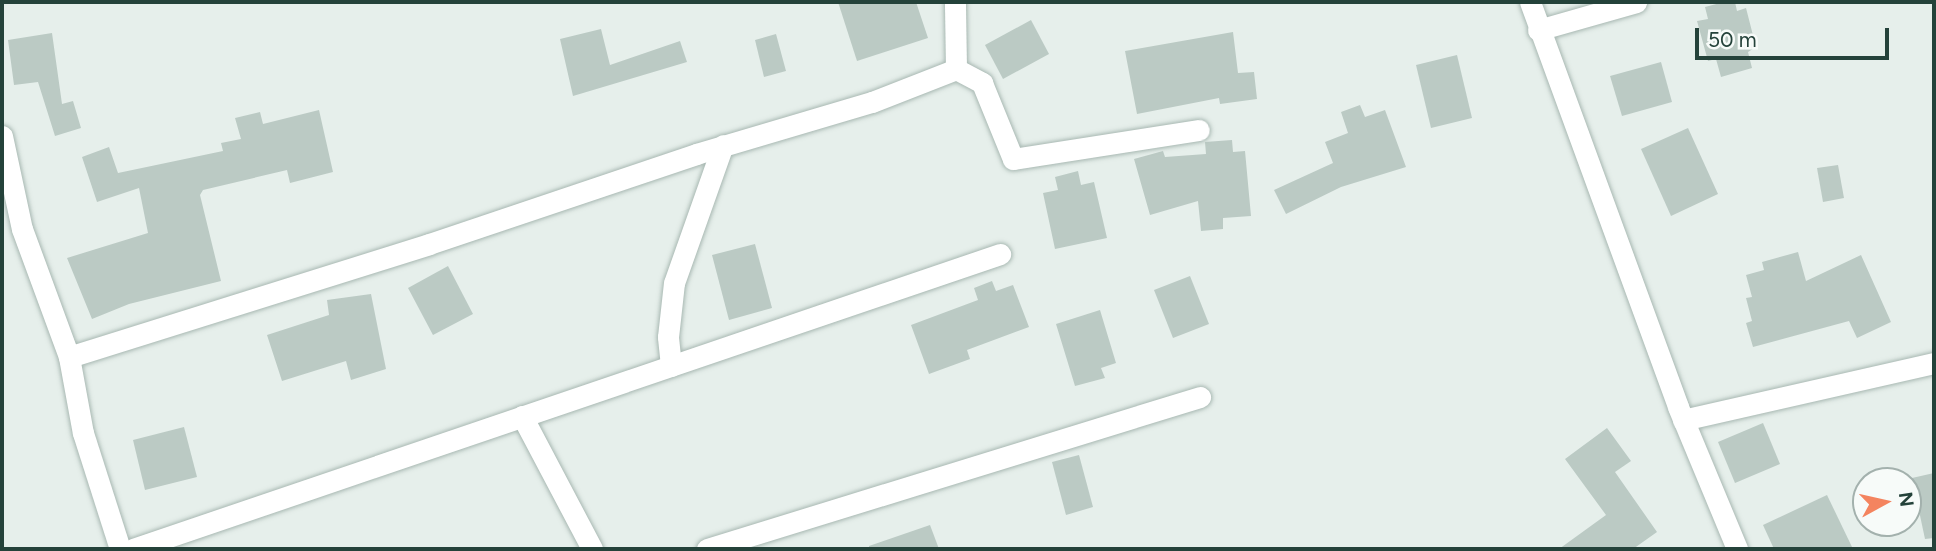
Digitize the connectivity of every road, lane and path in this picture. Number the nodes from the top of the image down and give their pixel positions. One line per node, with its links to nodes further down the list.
1 (955, 2): 5 (street)
2 (1530, 2): 4 (street)
3 (1636, 2): 4 (street)
4 (1538, 30): 16 (street)
5 (956, 69): 6 (street); 8 (street)
6 (1199, 130)
7 (2, 136): 9 (street)
8 (723, 145): 11 (street); 13 (street)
9 (12, 232): 11 (street)
10 (1000, 254): 13 (street)
11 (69, 357): 17 (street)
12 (1934, 363): 16 (street)
13 (671, 366): 15 (street)
14 (1200, 397): 20 (street)
15 (522, 416): 18 (street); 19 (street)
16 (1683, 420): 21 (street)
17 (120, 549)
18 (133, 549)
19 (592, 549)
20 (707, 549)
21 (1737, 549)

